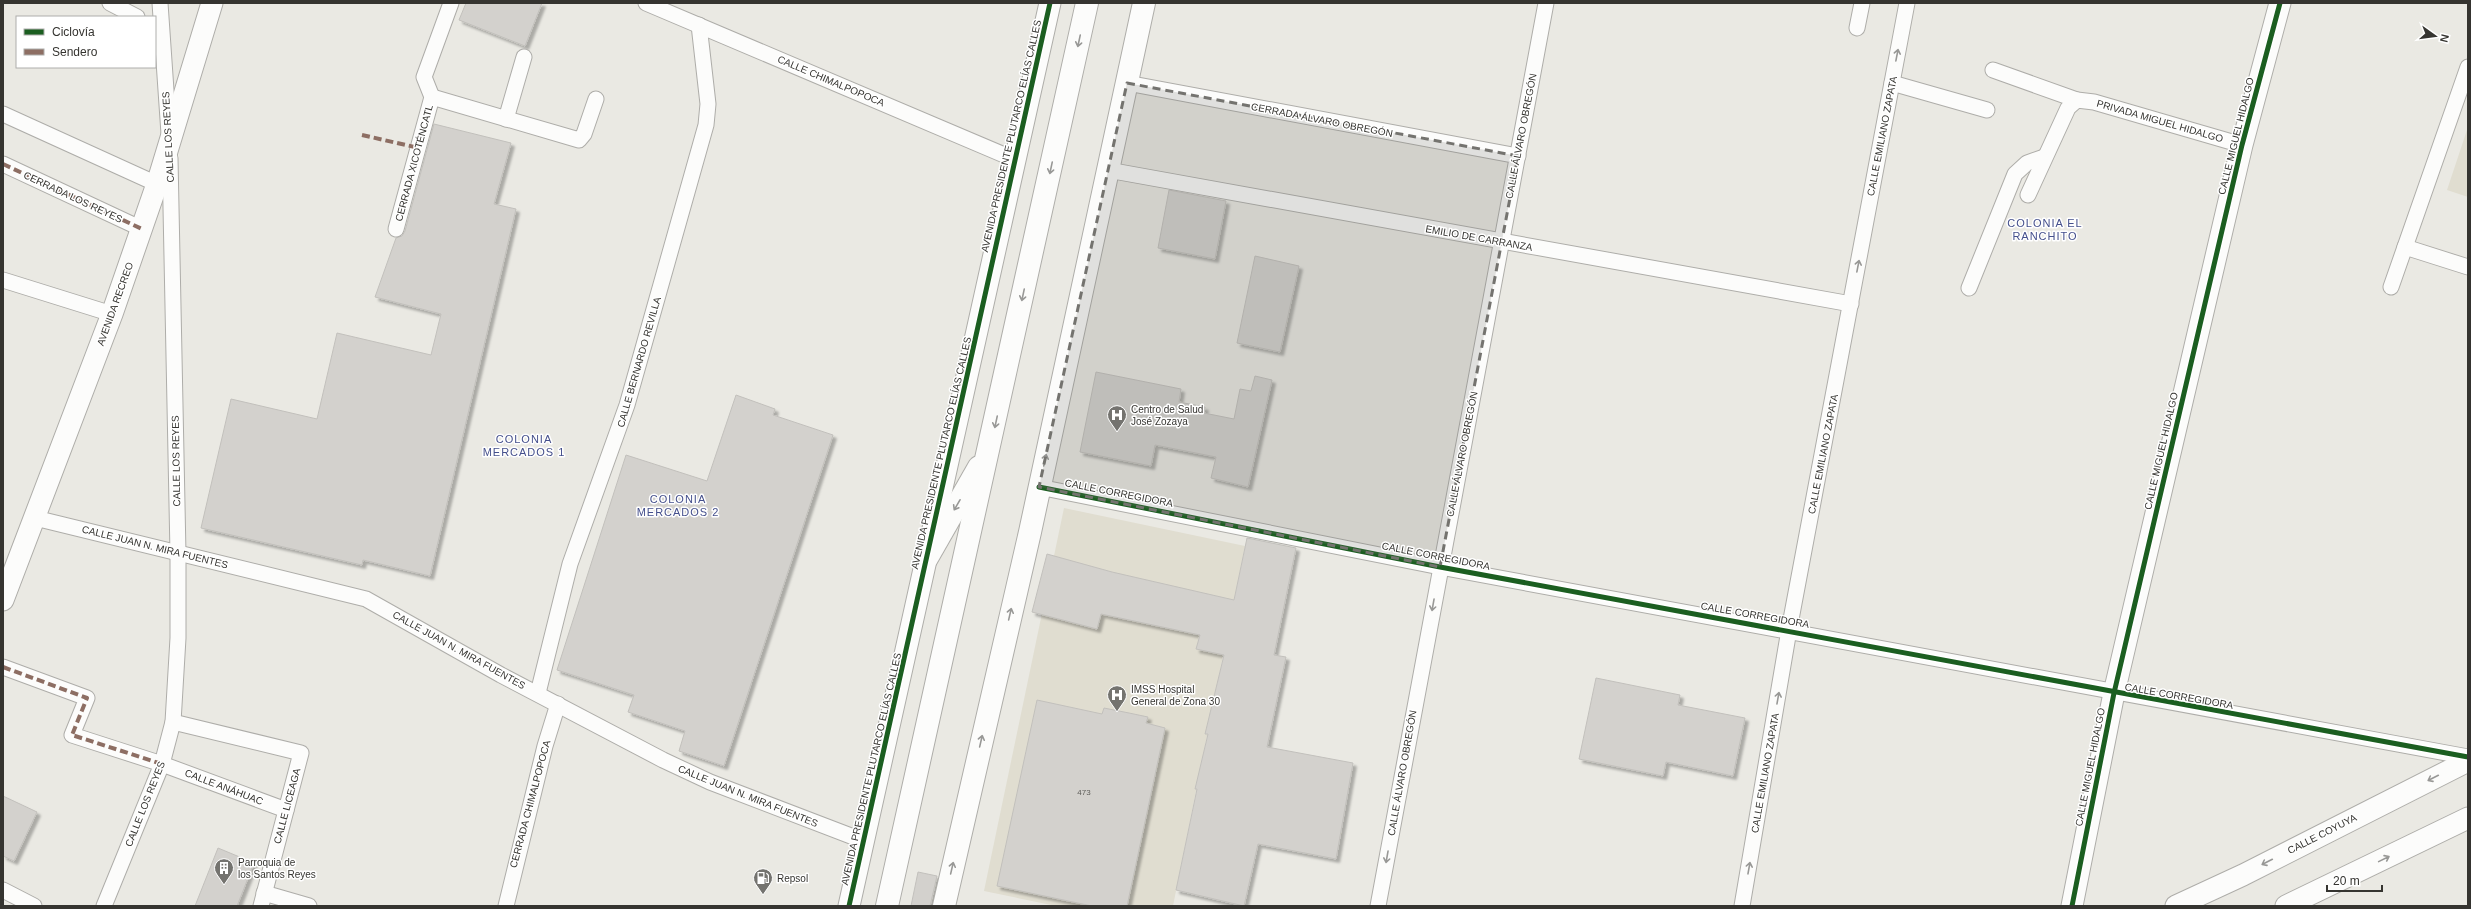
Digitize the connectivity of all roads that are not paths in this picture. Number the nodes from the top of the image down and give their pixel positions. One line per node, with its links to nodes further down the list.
1 (110, 3): 13 (street)
2 (160, 3): 15 (street, CALLE LOS REYES)
3 (212, 3): 28 (street, AVENIDA RECREO)
4 (451, 3): 22 (street)
5 (646, 3): 14 (street, CALLE CHIMALPOPOCA)
6 (1050, 3): 32 (street, AVENIDA PRESIDENTE PLUTARCO ELÍAS CALLES)
7 (1087, 3): 47 (main road, one-way to 47)
8 (1144, 3): 20 (main road)
9 (1546, 3): 30 (street, CALLE ÁLVARO OBREGÓN)
10 (1862, 3): 16 (street)
11 (1907, 3): 21 (street, CALLE EMILIANO ZAPATA, one-way to 11)
12 (2280, 3): 29 (street, CALLE MIGUEL HIDALGO)
13 (135, 16)
14 (699, 25): 32 (street, CALLE CHIMALPOPOCA); 57 (street, CALLE BERNARDO REVILLA)
15 (158, 28): 28 (street, CALLE LOS REYES)
16 (1856, 28)
17 (524, 57): 27 (street)
18 (2468, 66): 40 (street)
19 (1993, 70): 24 (street, PRIVADA MIGUEL HIDALGO)
20 (1127, 83): 30 (street, CERRADA ÁLVARO OBREGÓN); 34 (main road)
21 (1892, 83): 25 (street); 45 (street, CALLE EMILIANO ZAPATA, one-way to 21)
22 (432, 97): 27 (street); 38 (street, CERRADA XICOTÉNCATL)
23 (596, 100): 27 (street)
24 (2077, 100): 29 (street, PRIVADA MIGUEL HIDALGO); 31 (street)
25 (1987, 110)
26 (3, 114): 35 (street)
27 (506, 119)
28 (169, 144): 35 (street, AVENIDA RECREO); 50 (street, CALLE LOS REYES)
29 (2242, 144): 56 (street, CALLE MIGUEL HIDALGO)
30 (1518, 156): 39 (street, CALLE ÁLVARO OBREGÓN)
31 (2044, 157): 36 (street); 44 (street)
32 (1016, 160): 51 (street, AVENIDA PRESIDENTE PLUTARCO ELÍAS CALLES)
33 (3, 164): 37 (street, CERRADA LOS REYES)
34 (1108, 170): 39 (street, EMILIO DE CARRANZA); 48 (main road, one-way to 34)
35 (157, 184): 37 (street, AVENIDA RECREO)
36 (2028, 195)
37 (142, 229): 46 (street, AVENIDA RECREO)
38 (396, 229)
39 (1501, 242): 45 (street, EMILIO DE CARRANZA); 52 (street, CALLE ÁLVARO OBREGÓN)
40 (2405, 247): 41 (street); 43 (street)
41 (2468, 267)
42 (3, 280): 46 (street)
43 (2391, 287)
44 (1970, 288)
45 (1851, 304): 54 (street, CALLE EMILIANO ZAPATA)
46 (112, 314): 49 (street, AVENIDA RECREO)
47 (990, 446): 51 (main road, one-way to 51); 73 (main road)
48 (1039, 487): 52 (street, CALLE CORREGIDORA); 74 (main road, one-way to 48)
49 (35, 518): 50 (street, CALLE JUAN N. MIRA FUENTES); 53 (street, AVENIDA RECREO)
50 (178, 554): 57 (street, CALLE JUAN N. MIRA FUENTES); 59 (street, CALLE LOS REYES)
51 (927, 558): 65 (street, AVENIDA PRESIDENTE PLUTARCO ELÍAS CALLES)
52 (1440, 567): 54 (street, CALLE CORREGIDORA); 75 (street, CALLE ÁLVARO OBREGÓN, one-way to 75)
53 (3, 600)
54 (1789, 630): 56 (street, CALLE CORREGIDORA); 76 (street, CALLE EMILIANO ZAPATA, one-way to 54)
55 (3, 667): 62 (street, CALLE ANÁHUAC)
56 (2114, 693): 60 (street, CALLE CORREGIDORA); 77 (street, CALLE MIGUEL HIDALGO)
57 (538, 694): 58 (street, CALLE JUAN N. MIRA FUENTES)
58 (558, 704): 65 (street, CALLE JUAN N. MIRA FUENTES); 71 (street, CERRADA CHIMALPOPOCA)
59 (173, 722): 62 (street, CALLE LOS REYES); 63 (street, CALLE LICEAGA)
60 (2468, 757)
61 (2468, 761): 78 (street, CALLE COYUYA, one-way to 78)
62 (162, 764): 63 (street, CALLE ANÁHUAC); 69 (street, CALLE LOS REYES)
63 (286, 810): 67 (street, CALLE LICEAGA)
64 (2468, 818): 79 (street, one-way to 64)
65 (864, 841): 72 (street, AVENIDA PRESIDENTE PLUTARCO ELÍAS CALLES)
66 (3, 890): 68 (street)
67 (263, 899): 70 (street)
68 (34, 906)
69 (104, 906)
70 (309, 906)
71 (506, 906)
72 (849, 906)
73 (887, 906)
74 (944, 906)
75 (1378, 906)
76 (1742, 906)
77 (2072, 906)
78 (2176, 906)
79 (2286, 906)

